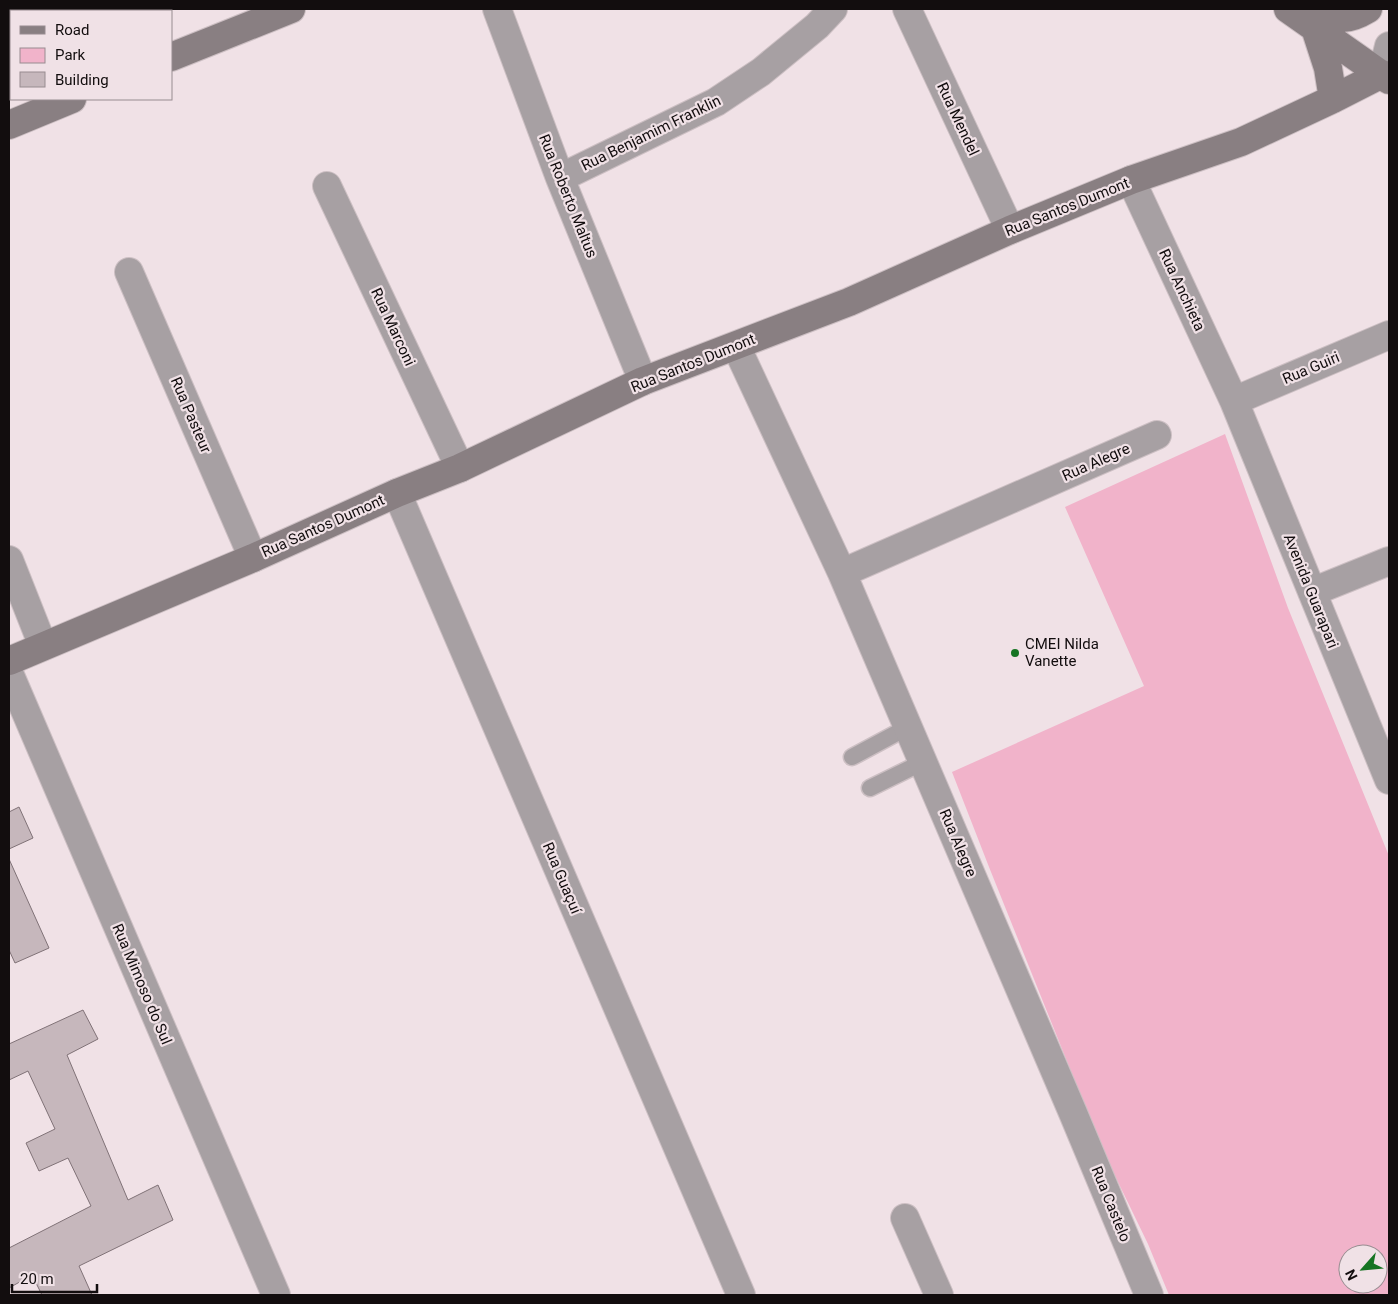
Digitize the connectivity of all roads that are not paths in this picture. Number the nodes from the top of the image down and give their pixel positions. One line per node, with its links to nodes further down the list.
1 (291, 9): 9 (street)
2 (497, 9): 14 (street, Rua Roberto Maltus)
3 (833, 9): 14 (street, Rua Benjamim Franklin)
4 (907, 9): 17 (street, Rua Mendel)
5 (1288, 9): 7 (street)
6 (1368, 9): 7 (street)
7 (1314, 18): 10 (street); 11 (street)
8 (1389, 46): 10 (street)
9 (172, 57)
10 (1386, 77): 11 (street, Rua Santos Dumont)
11 (1333, 99): 15 (street, Rua Santos Dumont)
12 (70, 100): 13 (street)
13 (9, 125)
14 (560, 178): 21 (street, Rua Roberto Maltus)
15 (1131, 180): 17 (street, Rua Santos Dumont); 22 (street, Rua Anchieta)
16 (326, 186): 24 (street, Rua Marconi)
17 (1010, 230): 20 (street, Rua Santos Dumont)
18 (129, 272): 26 (street, Rua Pasteur)
19 (1389, 335): 22 (street, Rua Guiri)
20 (736, 346): 21 (street, Rua Santos Dumont); 29 (street, Rua Alegre)
21 (643, 382): 24 (street, Rua Santos Dumont)
22 (1234, 401): 30 (street, Avenida Guarapari)
23 (1157, 435): 29 (street, Rua Alegre)
24 (460, 468): 25 (street, Rua Santos Dumont)
25 (397, 493): 26 (street, Rua Santos Dumont); 42 (street, Rua Guaçuí)
26 (252, 558): 31 (street, Rua Santos Dumont)
27 (9, 560): 31 (street)
28 (1389, 561): 30 (street)
29 (842, 573): 34 (street, Rua Alegre)
30 (1312, 592): 37 (street, Avenida Guarapari)
31 (44, 646): 32 (street, Rua Santos Dumont)
32 (9, 662)
33 (9, 673): 41 (street, Rua Mimoso do Sul)
34 (908, 727): 35 (lane); 36 (street, Rua Alegre)
35 (852, 757)
36 (923, 762): 38 (lane); 39 (street, Rua Alegre)
37 (1389, 780)
38 (870, 788)
39 (1073, 1113): 44 (street, Rua Castelo)
40 (905, 1218): 43 (street)
41 (276, 1295)
42 (741, 1295)
43 (939, 1295)
44 (1148, 1295)

